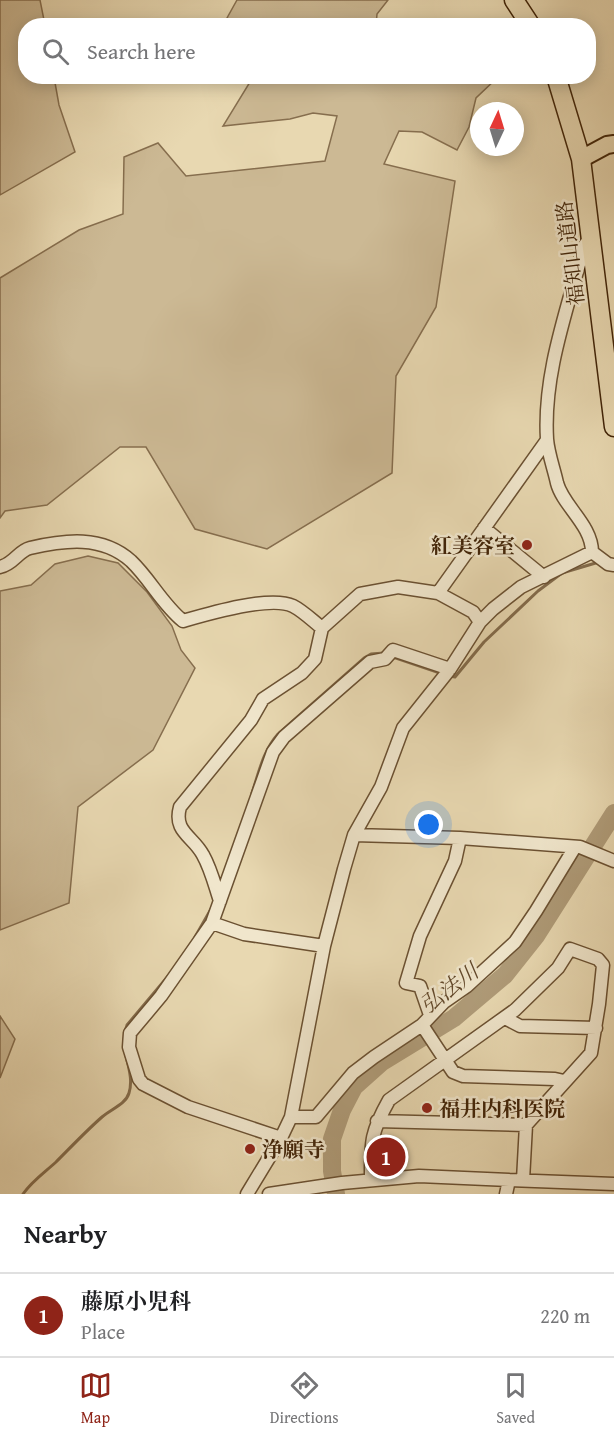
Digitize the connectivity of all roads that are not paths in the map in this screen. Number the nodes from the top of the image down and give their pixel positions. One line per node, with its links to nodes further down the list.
1 (514, 0): 2 (highway)
2 (526, 18)
3 (558, 84): 6 (highway, 福知山道路)
4 (614, 144): 6 (main road)
5 (614, 156): 6 (main road)
6 (581, 159): 7 (highway, 福知山道路)
7 (591, 237): 8 (highway, 福知山道路); 10 (street)
8 (608, 332): 9 (highway, 福知山道路)
9 (614, 427)
10 (547, 440): 11 (street); 12 (street)
11 (484, 528): 15 (street); 16 (street)
12 (592, 552): 13 (street); 15 (street)
13 (614, 565)
14 (0, 567): 18 (street)
15 (544, 577): 17 (street)
16 (438, 593): 17 (street); 18 (street)
17 (480, 622): 19 (street)
18 (322, 628): 24 (street)
19 (450, 669): 20 (street); 24 (street)
20 (354, 835): 21 (street); 26 (street)
21 (460, 838): 22 (street); 28 (street)
22 (575, 847): 23 (street); 28 (street)
23 (614, 861)
24 (220, 901): 25 (street)
25 (212, 923): 26 (street); 35 (street)
26 (324, 946): 32 (street)
27 (505, 1018): 29 (street); 29 (street); 30 (street)
28 (426, 1020): 30 (street); 32 (street)
29 (596, 1028): 31 (street)
30 (445, 1060): 31 (street); 33 (street)
31 (564, 1081): 34 (street)
32 (291, 1116): 35 (street)
33 (377, 1121): 34 (street); 36 (street)
34 (526, 1125): 38 (street)
35 (281, 1138): 40 (street)
36 (371, 1179): 37 (street); 41 (street)
37 (509, 1180): 38 (street); 42 (street)
38 (523, 1180): 39 (street)
39 (614, 1184)
40 (247, 1194)
41 (268, 1194)
42 (506, 1194)

